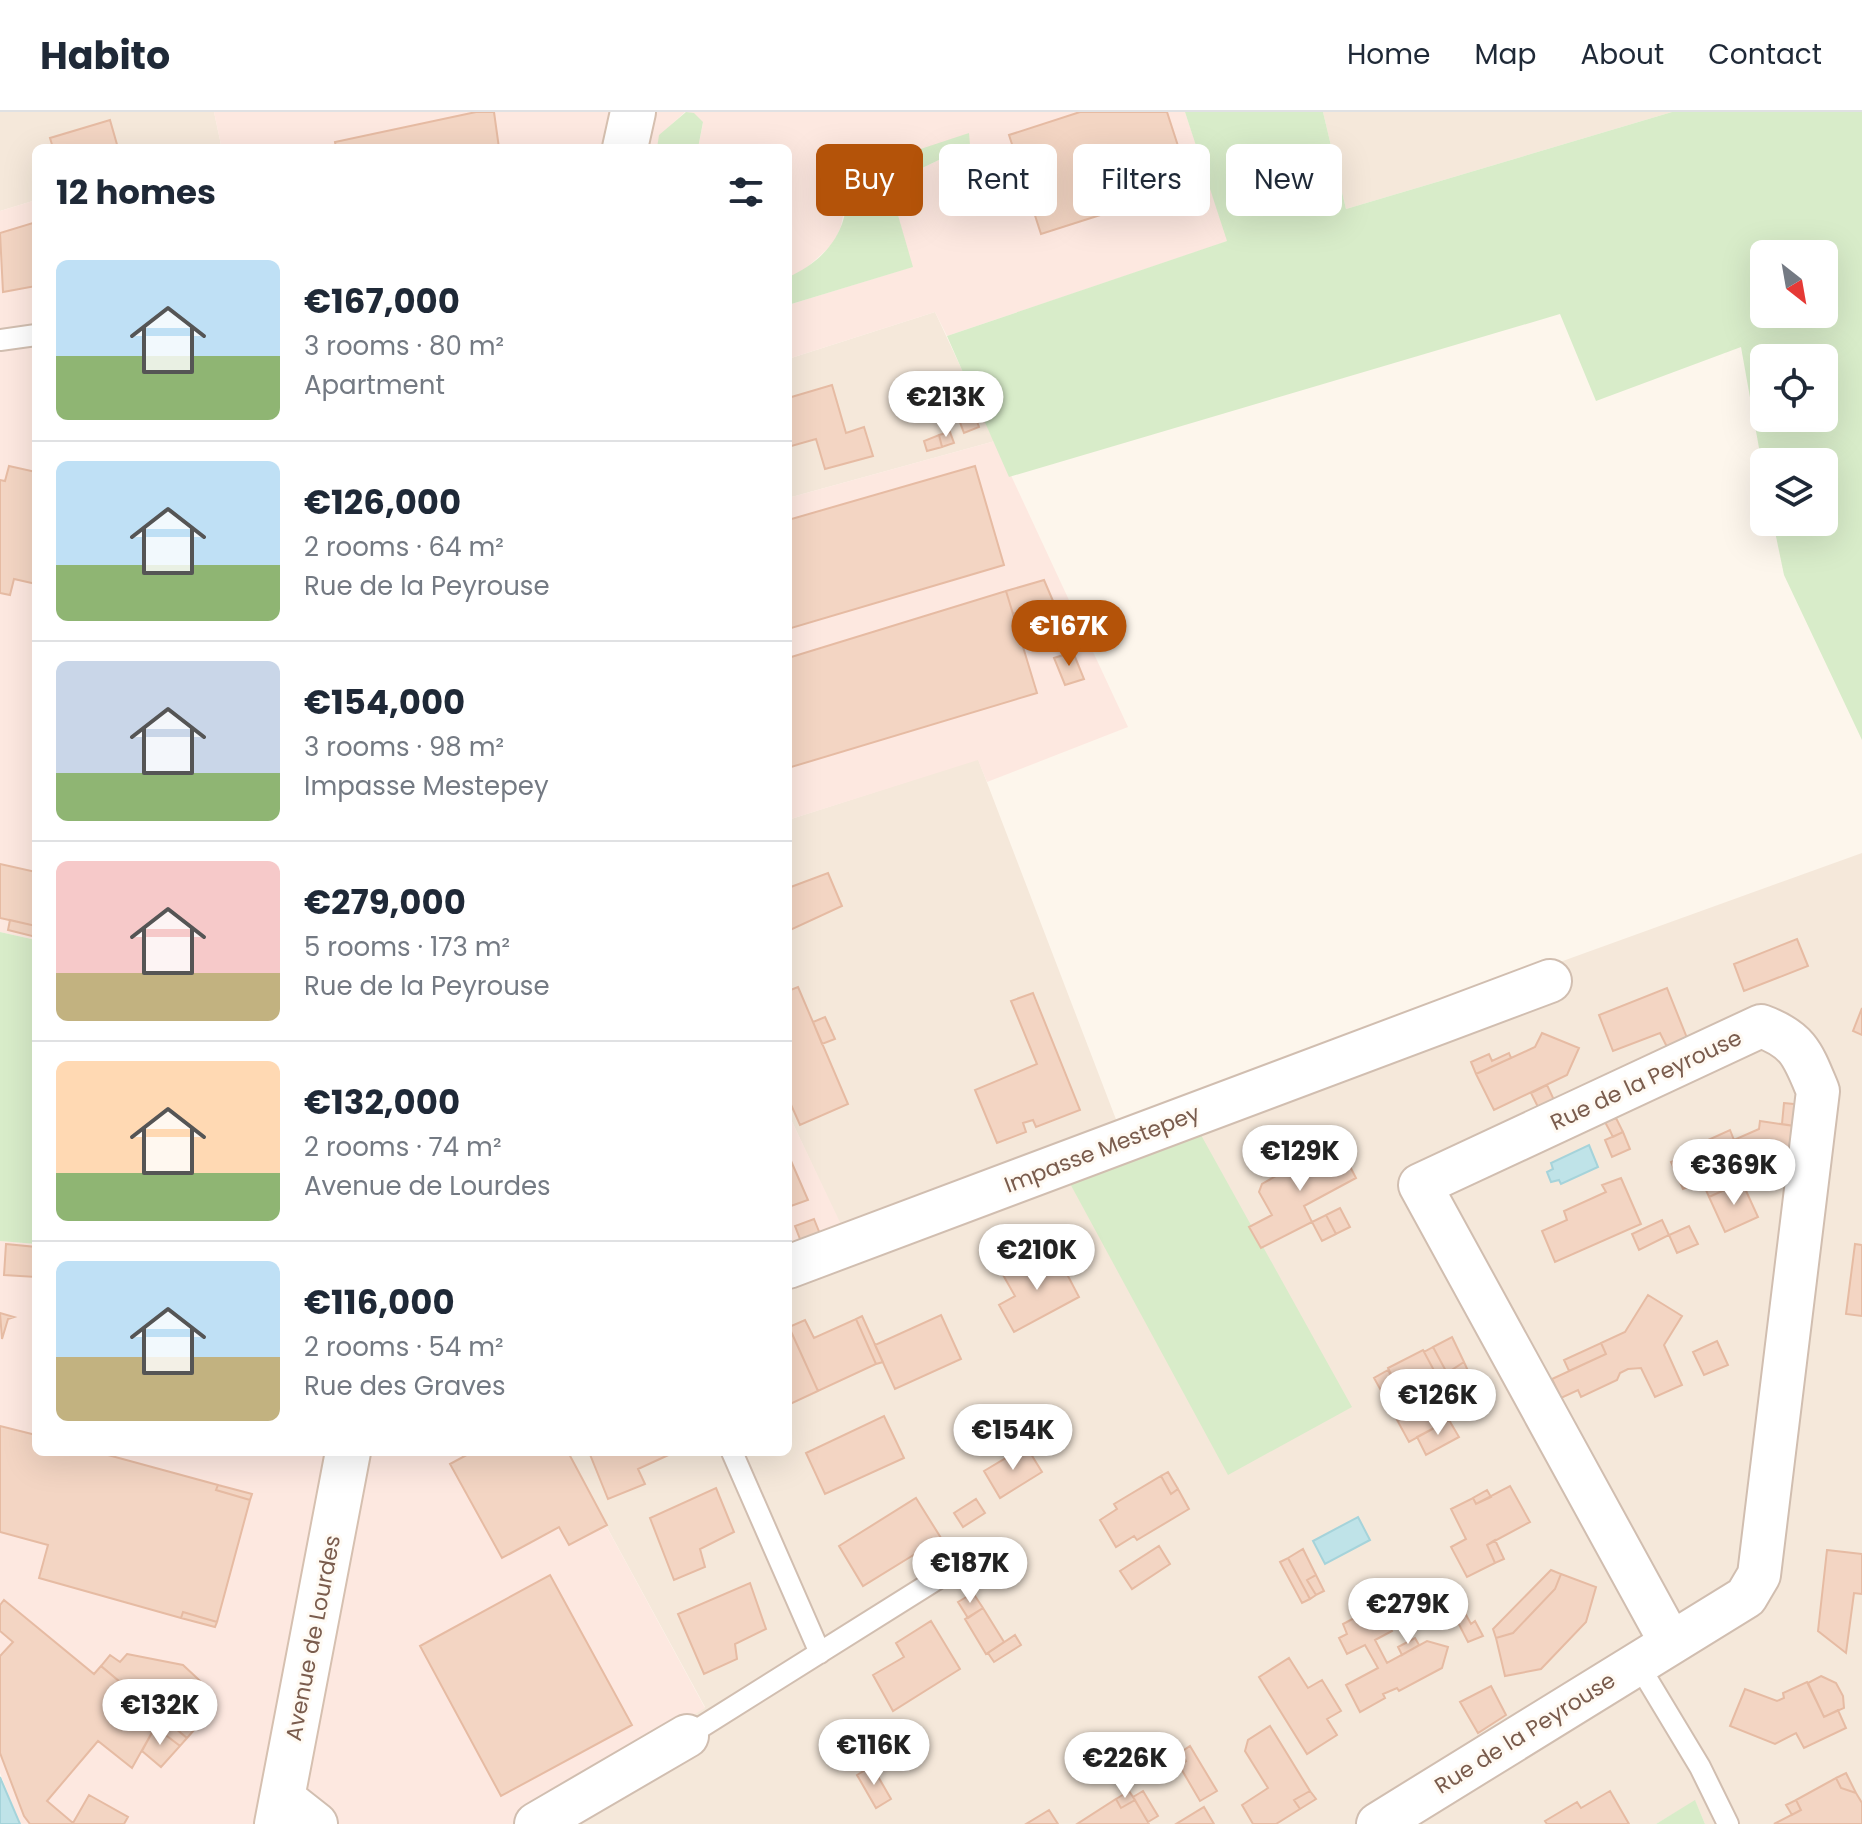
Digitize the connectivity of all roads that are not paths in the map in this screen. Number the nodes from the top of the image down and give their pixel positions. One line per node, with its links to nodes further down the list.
1 (633, 112): 2 (main road)
2 (626, 144)
3 (32, 336): 4 (lane)
4 (0, 340)
5 (1550, 981): 6 (street, Impasse Mestepey)
6 (792, 1265)
7 (347, 1456): 13 (main road, Avenue de Lourdes)
8 (734, 1456): 10 (lane)
9 (953, 1569): 10 (lane)
10 (820, 1653): 12 (lane)
11 (1655, 1654): 11 (street, Rue de la Peyrouse); 15 (street, Rue de la Peyrouse); 16 (lane)
12 (687, 1736): 14 (street)
13 (292, 1815)
14 (536, 1824)
15 (1378, 1824)
16 (1728, 1824)

